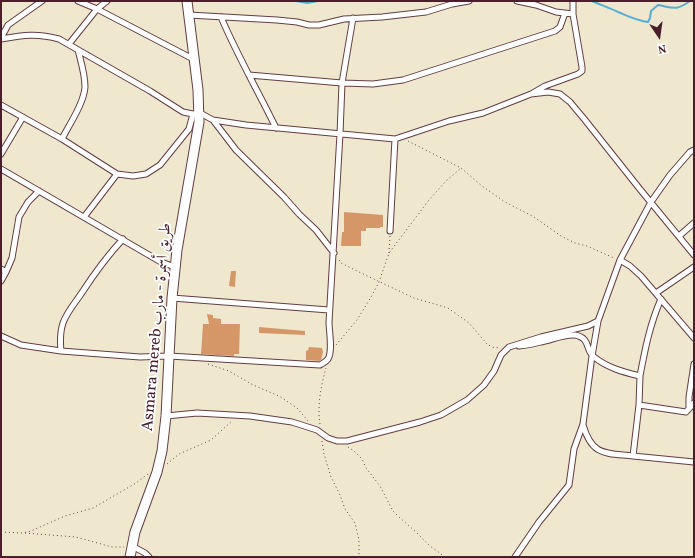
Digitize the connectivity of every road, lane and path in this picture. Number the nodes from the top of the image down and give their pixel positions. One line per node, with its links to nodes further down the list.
1 (42, 1): 14 (street)
2 (78, 1): 8 (street)
3 (107, 1): 8 (street)
4 (187, 1): 11 (highway, Asmara mereb طريق أسمرة - مارب)
5 (469, 1): 13 (street)
6 (517, 1): 9 (street)
7 (574, 2): 10 (street)
8 (97, 9): 15 (street); 17 (street)
9 (566, 13): 10 (street); 19 (street)
10 (573, 14): 20 (street)
11 (190, 15): 12 (street); 17 (highway, Asmara mereb طريق أسمرة - مارب)
12 (221, 17): 13 (street); 18 (street)
13 (353, 18): 19 (street)
14 (1, 39): 15 (street)
15 (69, 44): 16 (street)
16 (78, 50): 22 (street); 28 (street)
17 (195, 60): 22 (highway, Asmara mereb طريق أسمرة - مارب)
18 (249, 75): 19 (street); 25 (street)
19 (342, 83): 26 (street)
20 (531, 94): 27 (street); 35 (street)
21 (1, 104): 23 (street)
22 (196, 114): 24 (street); 33 (street); 45 (highway, Asmara mereb طريق أسمرة - مارب)
23 (23, 117): 28 (street); 30 (street)
24 (213, 120): 25 (street); 41 (street)
25 (276, 128): 26 (street)
26 (340, 134): 27 (street); 41 (street)
27 (398, 138): 31 (path); 38 (street)
28 (62, 139): 33 (street)
29 (694, 150): 35 (street)
30 (1, 154)
31 (461, 168): 42 (path); 44 (path)
32 (1, 169): 34 (street)
33 (117, 174): 36 (street)
34 (39, 191): 36 (street); 48 (street)
35 (650, 202): 39 (street); 44 (street)
36 (84, 217): 40 (street)
37 (694, 223): 39 (street)
38 (390, 231): 42 (path)
39 (679, 236): 43 (street)
40 (123, 239): 45 (street); 59 (street)
41 (334, 253): 50 (path); 54 (street)
42 (389, 253): 50 (path)
43 (694, 255)
44 (620, 260): 51 (street); 55 (street)
45 (175, 266): 52 (highway, Asmara mereb طريق أسمرة - مارب)
46 (694, 267): 51 (street)
47 (1, 269): 48 (street)
48 (6, 272): 49 (street)
49 (1, 281)
50 (379, 282): 58 (path); 60 (path)
51 (656, 293): 53 (street)
52 (172, 298): 54 (street); 61 (highway, Asmara mereb طريق أسمرة - مارب)
53 (661, 299): 57 (street); 66 (street)
54 (329, 310): 60 (street)
55 (598, 321): 58 (street); 62 (street)
56 (1, 336): 59 (street)
57 (694, 338)
58 (509, 347): 62 (street); 75 (street)
59 (61, 351): 61 (street)
60 (330, 351): 63 (street)
61 (169, 356): 63 (street); 71 (highway, Asmara mereb طريق أسمرة - مارب)
62 (592, 356): 66 (street); 73 (street)
63 (329, 358): 74 (path)
64 (205, 363): 74 (path)
65 (694, 364): 69 (street)
66 (640, 376): 68 (street)
67 (694, 403): 69 (street)
68 (639, 405): 69 (street); 76 (street)
69 (688, 410): 70 (street)
70 (694, 413)
71 (166, 416): 74 (street); 78 (highway, Asmara mereb طريق أسمرة - مارب)
72 (233, 421): 78 (path)
73 (583, 424): 76 (street); 86 (street)
74 (319, 431): 75 (street); 84 (path)
75 (337, 441): 85 (path)
76 (633, 456): 77 (street)
77 (694, 462)
78 (154, 471): 80 (path); 81 (highway, Asmara mereb طريق أسمرة - مارب)
79 (1, 532): 80 (path)
80 (22, 533): 81 (path)
81 (132, 546): 82 (highway, Asmara mereb طريق أسمرة - مارب); 83 (street)
82 (130, 557)
83 (149, 557)
84 (359, 557)
85 (445, 557)
86 (514, 557)

